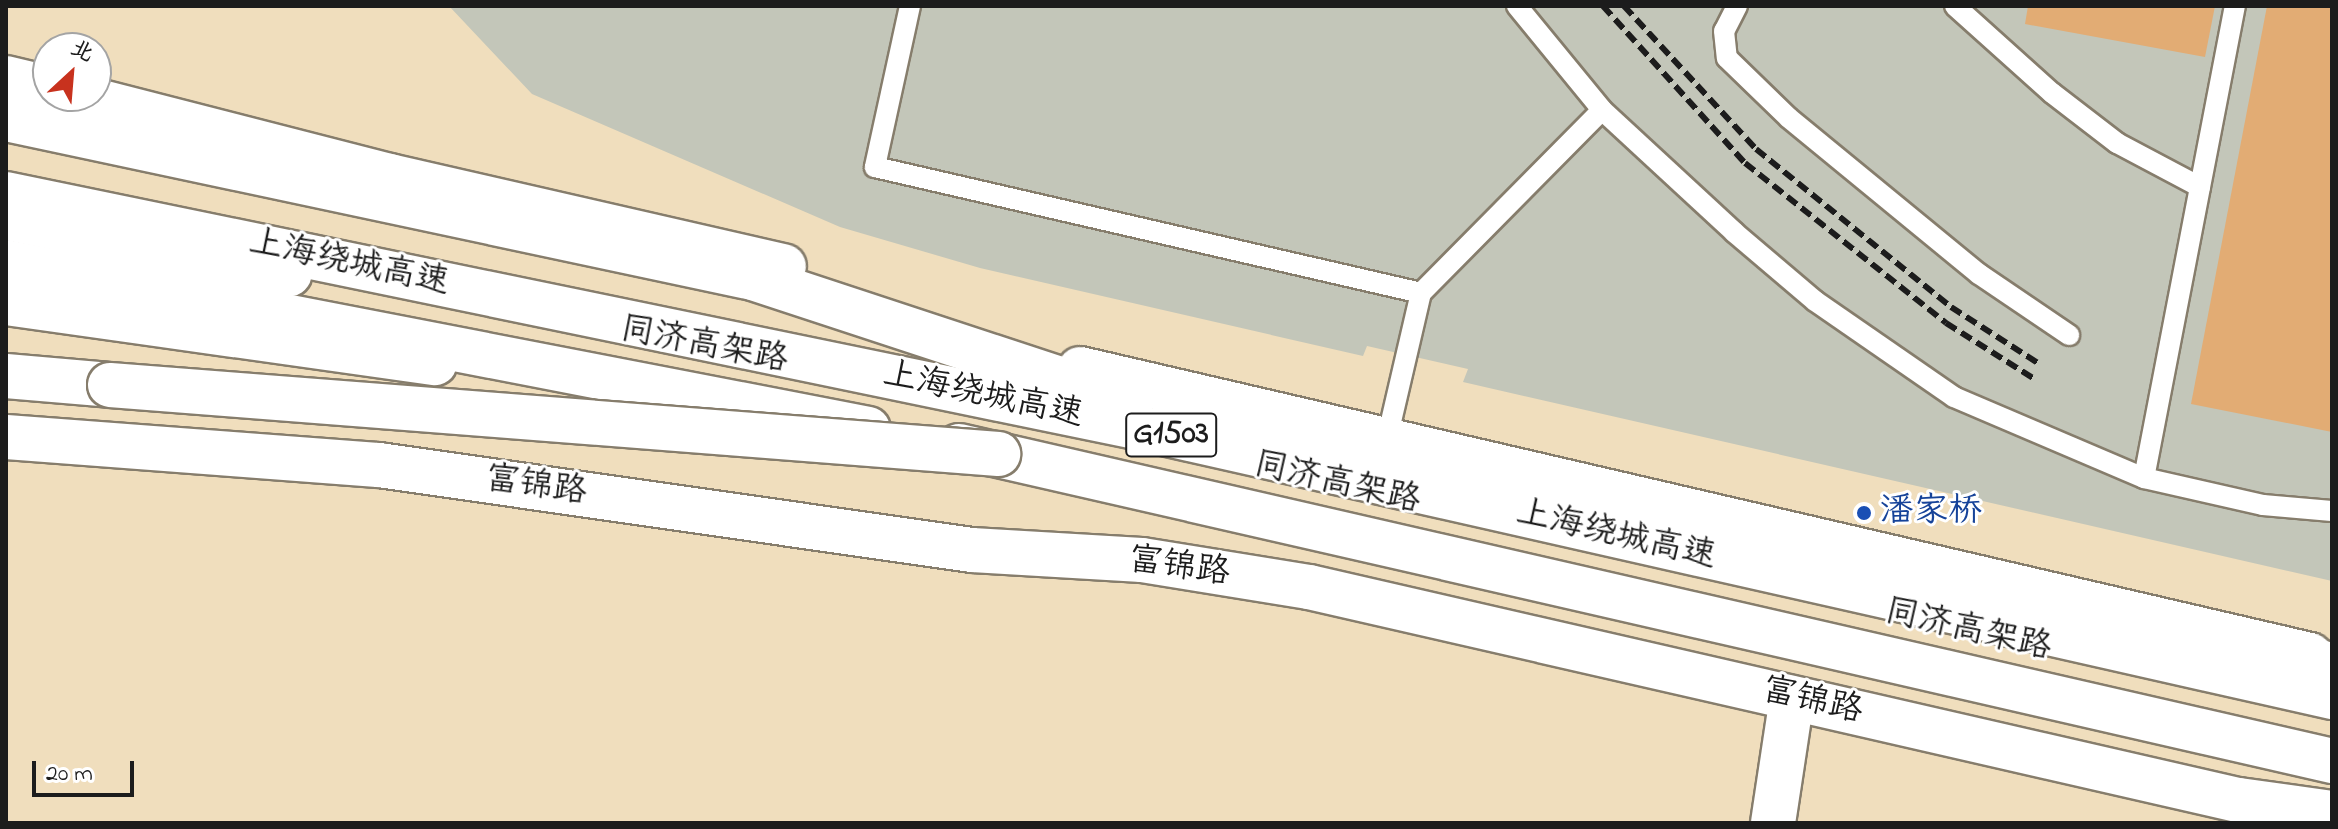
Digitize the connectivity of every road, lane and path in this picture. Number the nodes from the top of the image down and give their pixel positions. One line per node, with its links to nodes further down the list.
1 (910, 6): 15 (lane)
2 (1517, 6): 9 (lane)
3 (1737, 6): 17 (lane)
4 (1955, 6): 11 (lane)
5 (2235, 6): 11 (lane)
6 (6, 78): 7 (main road)
7 (32, 84)
8 (112, 105): 20 (main road)
9 (1602, 110): 15 (lane); 23 (lane)
10 (6, 119): 22 (main road)
11 (2200, 187): 23 (lane)
12 (6, 194): 22 (main road, 上海绕城高速 / G1503)
13 (6, 218): 30 (main road, 同济高架路)
14 (6, 262): 21 (main road, 上海绕城高速 / G1503, bridge)
15 (1421, 293): 20 (lane)
16 (6, 303): 32 (main road, 同济高架路)
17 (2069, 335)
18 (6, 376): 21 (main road, bridge)
19 (6, 437): 29 (main road, 富锦路)
20 (1386, 443): 25 (main road)
21 (998, 454): 31 (main road, 上海绕城高速 / G1503)
22 (1352, 476): 28 (main road, 上海绕城高速 / G1503)
23 (2144, 478): 24 (lane)
24 (2332, 511)
25 (2275, 647): 26 (main road); 27 (main road)
26 (2332, 660)
27 (2332, 666)
28 (2332, 697)
29 (1792, 698): 33 (main road, 富锦路); 36 (main road)
30 (2332, 716)
31 (2332, 761)
32 (2332, 771)
33 (2239, 800): 34 (main road); 35 (main road, 富锦路)
34 (2332, 813)
35 (2332, 821)
36 (1773, 823)

